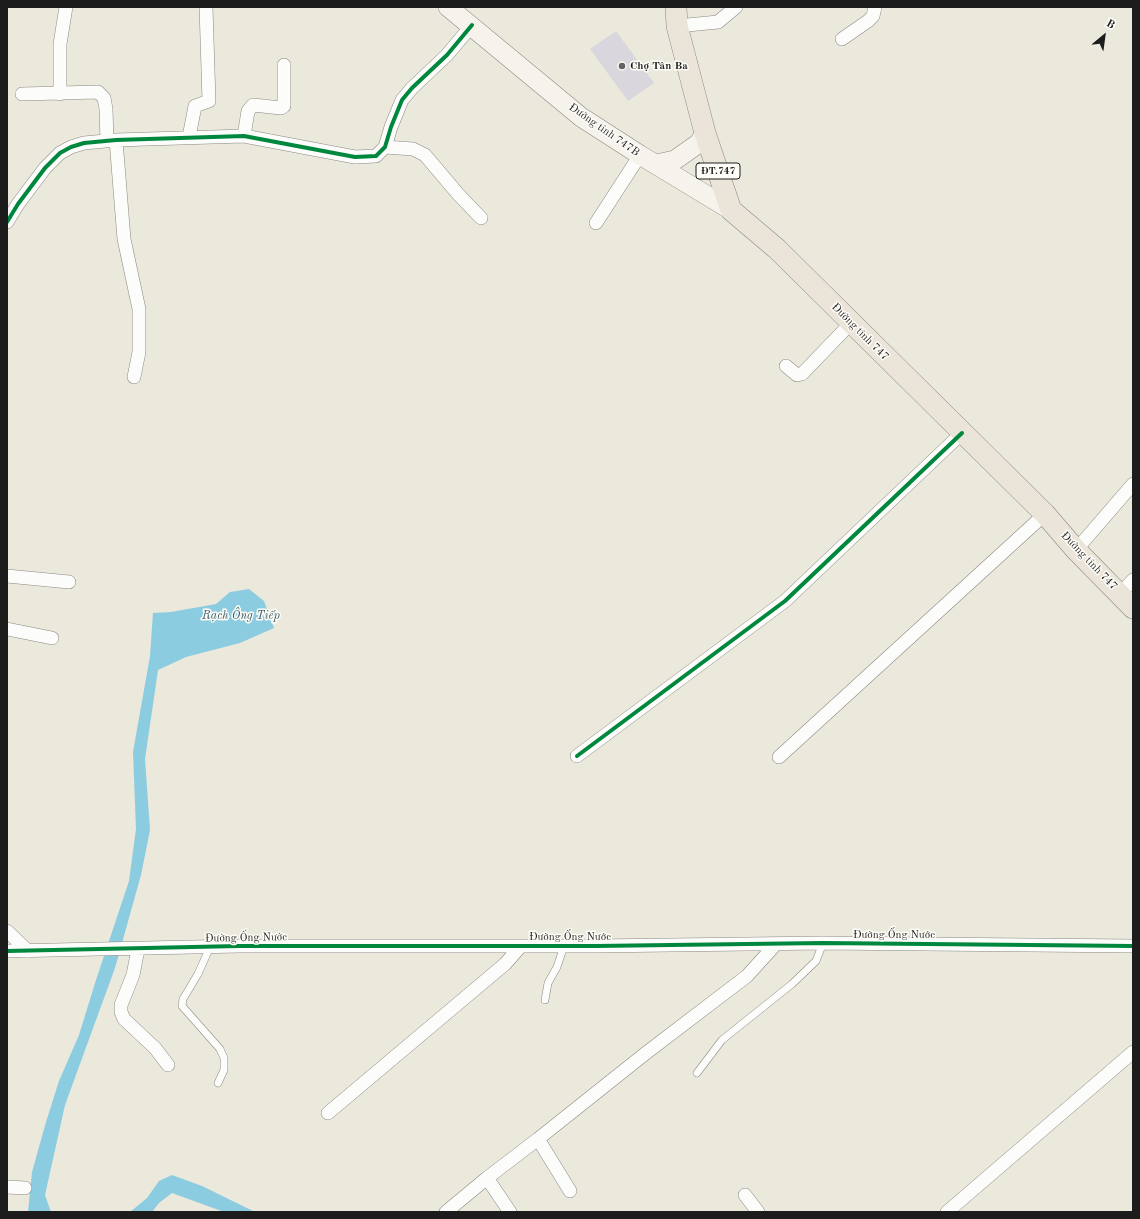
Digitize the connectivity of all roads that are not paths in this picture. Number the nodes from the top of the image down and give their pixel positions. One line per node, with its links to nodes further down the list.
1 (66, 7): 11 (street)
2 (206, 7): 14 (street)
3 (448, 7): 7 (main road, Đường tỉnh 747B)
4 (736, 7): 6 (street)
5 (875, 7): 8 (street)
6 (676, 17): 12 (main road, ĐT.747)
7 (472, 25): 16 (street); 17 (main road, Đường tỉnh 747B)
8 (842, 39)
9 (284, 65): 13 (street)
10 (22, 94): 11 (street)
11 (60, 94): 15 (street)
12 (705, 133): 17 (main road); 18 (main road, ĐT.747)
13 (244, 136): 14 (street); 16 (street)
14 (189, 137): 15 (street)
15 (111, 141): 20 (street); 24 (street)
16 (385, 147): 19 (street)
17 (648, 160): 18 (main road, Đường tỉnh 747B); 21 (street)
18 (731, 210): 22 (main road, Đường tỉnh 747)
19 (481, 218)
20 (7, 222)
21 (596, 223)
22 (851, 324): 23 (street); 25 (main road, Đường tỉnh 747)
23 (786, 366)
24 (134, 377)
25 (962, 433): 27 (main road, Đường tỉnh 747); 34 (street)
26 (1133, 484): 28 (street)
27 (1045, 514): 28 (main road, Đường tỉnh 747); 35 (street)
28 (1076, 550): 31 (main road, Đường tỉnh 747)
29 (7, 576): 30 (street)
30 (69, 582)
31 (1129, 594)
32 (7, 629): 33 (street)
33 (52, 638)
34 (577, 756)
35 (780, 757)
36 (7, 931): 45 (street)
37 (823, 943): 38 (street, Đường Ống Nước); 41 (street, Đường Ống Nước); 49 (lane)
38 (776, 944): 40 (street, Đường Ống Nước); 52 (street)
39 (520, 946): 40 (street, Đường Ống Nước); 42 (street, Đường Ống Nước); 51 (street)
40 (564, 946): 46 (lane)
41 (1133, 946)
42 (210, 947): 43 (street, Đường Ống Nước); 50 (lane)
43 (138, 949): 45 (street, Đường Ống Nước); 48 (street)
44 (7, 951): 45 (street, Đường Ống Nước)
45 (28, 951)
46 (545, 1000)
47 (1133, 1052): 61 (street)
48 (168, 1065)
49 (697, 1073)
50 (218, 1083)
51 (328, 1113)
52 (538, 1139): 53 (street); 56 (street)
53 (486, 1178): 58 (street); 59 (street)
54 (7, 1187): 55 (street)
55 (25, 1188)
56 (570, 1191)
57 (745, 1195): 60 (street)
58 (446, 1212)
59 (510, 1212)
60 (758, 1212)
61 (947, 1212)

